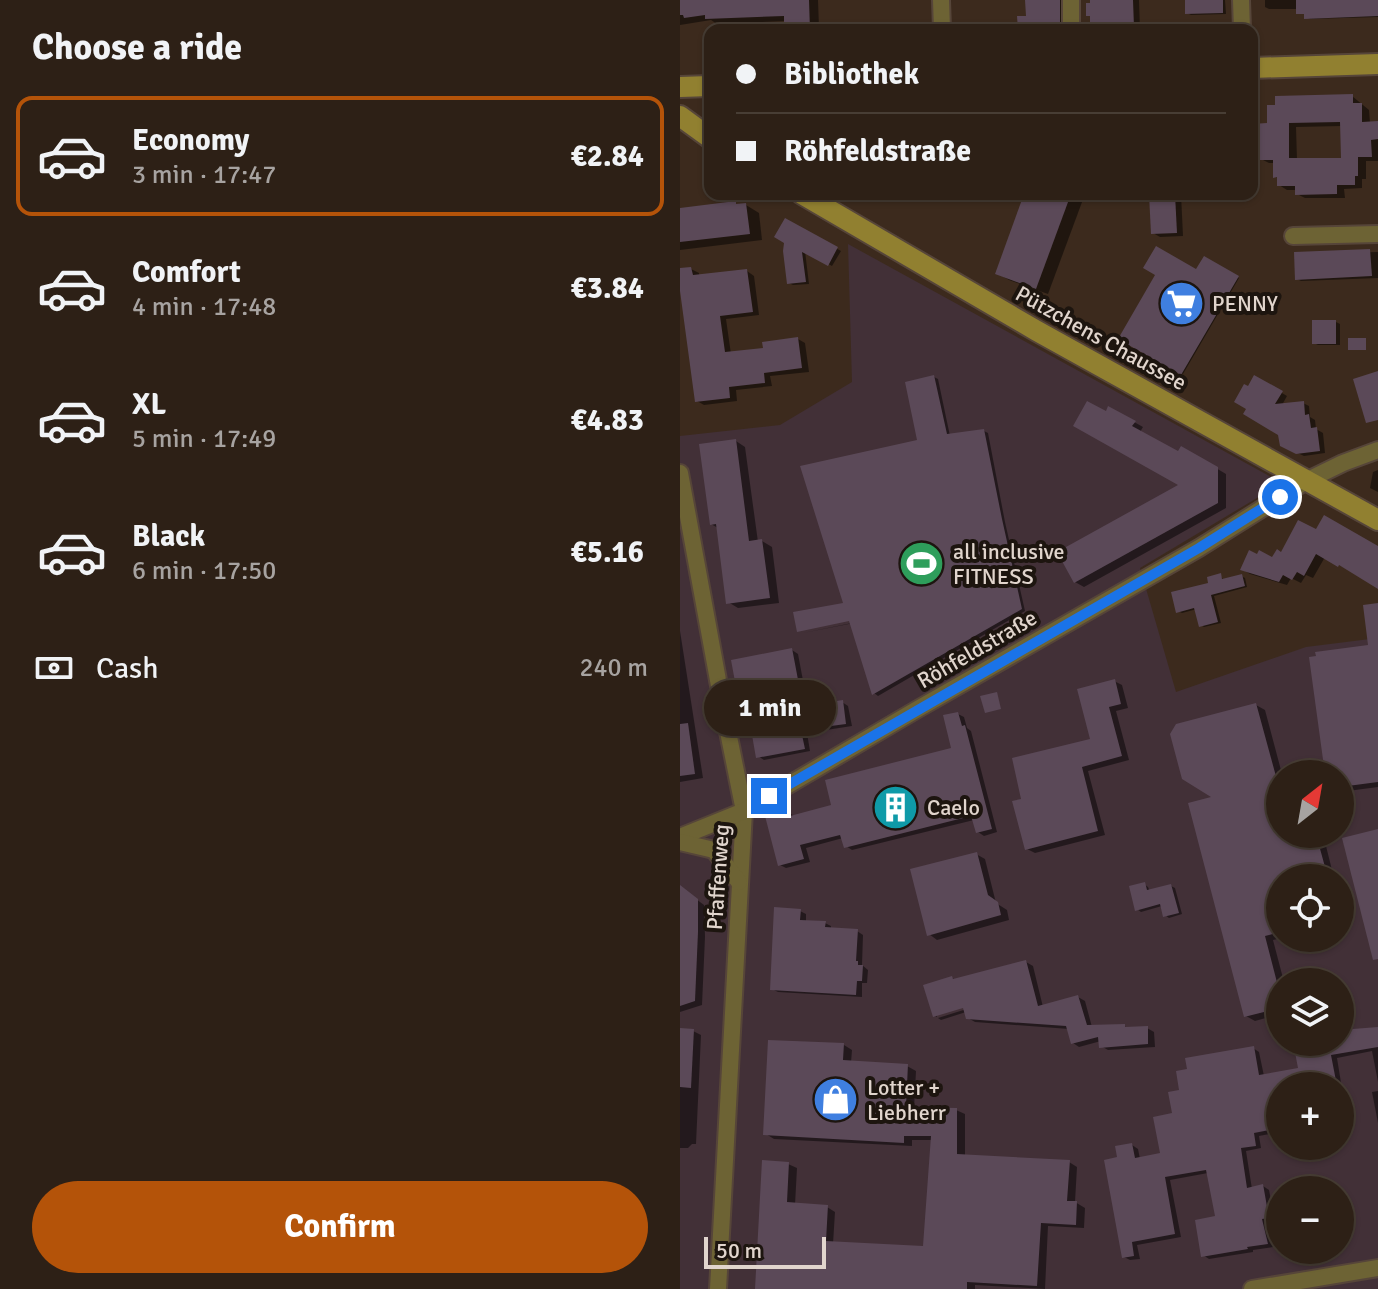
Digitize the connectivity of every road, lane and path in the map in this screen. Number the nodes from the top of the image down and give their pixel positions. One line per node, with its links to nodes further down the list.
1 (941, 0): 4 (street)
2 (1071, 0): 5 (street)
3 (1241, 0): 6 (street)
4 (942, 24)
5 (1071, 24)
6 (1242, 24)
7 (1378, 64): 8 (street)
8 (1258, 68)
9 (704, 86): 10 (street)
10 (680, 87)
11 (680, 116): 12 (street)
12 (704, 134)
13 (812, 200): 18 (street, Pützchens Chaussee)
14 (1378, 234): 15 (street)
15 (1293, 236)
16 (1378, 450): 18 (street, Röhfeldstraße)
17 (680, 473): 20 (street, Pfaffenweg)
18 (1306, 481): 19 (street, Pützchens Chaussee); 20 (street, Röhfeldstraße)
19 (1378, 520)
20 (744, 811): 21 (street, Röhfeldstraße); 22 (street, Pfaffenweg)
21 (680, 840): 22 (street, Röhfeldstraße)
22 (739, 882): 24 (street, Pfaffenweg)
23 (1378, 1268): 25 (street)
24 (718, 1289)
25 (1252, 1289)

